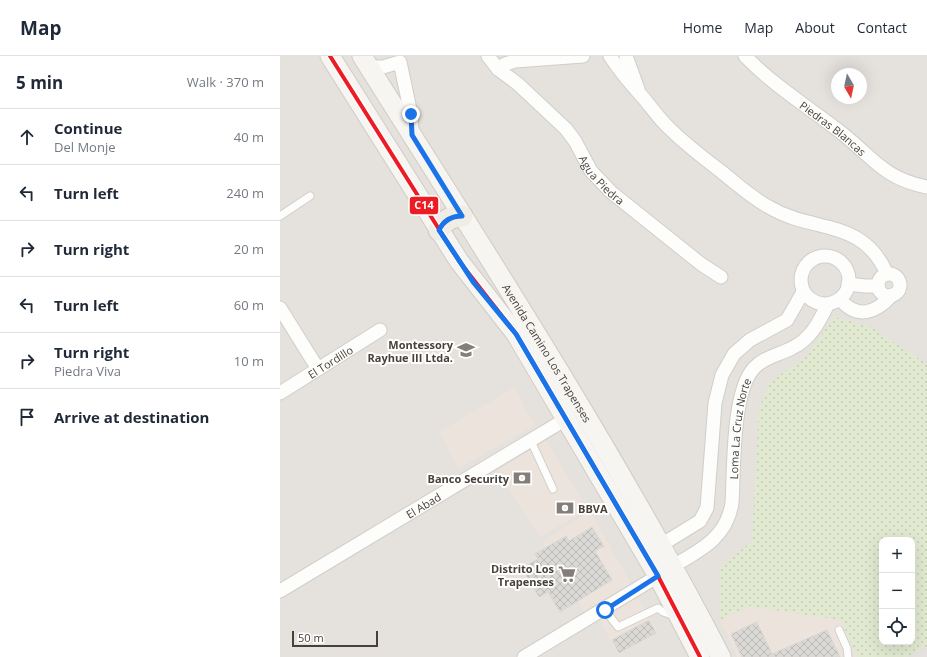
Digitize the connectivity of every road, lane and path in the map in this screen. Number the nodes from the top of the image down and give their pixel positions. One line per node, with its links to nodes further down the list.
1 (330, 56): 16 (main road, Avenida Camino Los Trapenses)
2 (488, 56): 9 (street, Agua Piedra)
3 (583, 56): 9 (street)
4 (610, 56): 10 (street)
5 (626, 56): 10 (street)
6 (745, 56): 12 (street, Piedras Blancas)
7 (400, 59): 8 (street); 11 (street)
8 (366, 61): 11 (main road, Avenida Camino Los Trapenses)
9 (498, 69): 18 (street, Agua Piedra)
10 (640, 95): 17 (street)
11 (412, 135): 15 (main road, Avenida Camino Los Trapenses)
12 (927, 187)
13 (310, 196): 14 (lane)
14 (280, 216)
15 (462, 216): 16 (main road); 31 (main road, Avenida Camino Los Trapenses)
16 (439, 230): 28 (main road, Avenida Camino Los Trapenses)
17 (887, 274): 20 (street); 22 (street)
18 (721, 277)
19 (848, 284): 20 (street); 21 (street); 23 (street)
20 (878, 286): 22 (street)
21 (803, 292): 23 (street); 31 (street)
22 (892, 295): 23 (street)
23 (834, 301): 32 (street, Loma La Cruz Norte)
24 (280, 308): 26 (street)
25 (380, 330): 26 (street, El Tordillo)
26 (318, 369): 27 (street, El Tordillo)
27 (280, 393)
28 (566, 419): 29 (street, El Abad); 32 (main road, Avenida Camino Los Trapenses)
29 (531, 441): 30 (lane); 33 (street, El Abad)
30 (553, 489)
31 (661, 545): 32 (main road, Avenida Camino Los Trapenses)
32 (666, 571): 34 (street, Loma La Cruz Norte); 35 (main road, Avenida Camino Los Trapenses); 39 (main road, Avenida Camino Los Trapenses)
33 (280, 591)
34 (605, 610): 35 (lane); 37 (street, Loma La Cruz Norte)
35 (677, 616): 38 (main road, Avenida Camino Los Trapenses)
36 (839, 630): 40 (lane)
37 (524, 657)
38 (700, 657)
39 (721, 657)
40 (848, 657)

